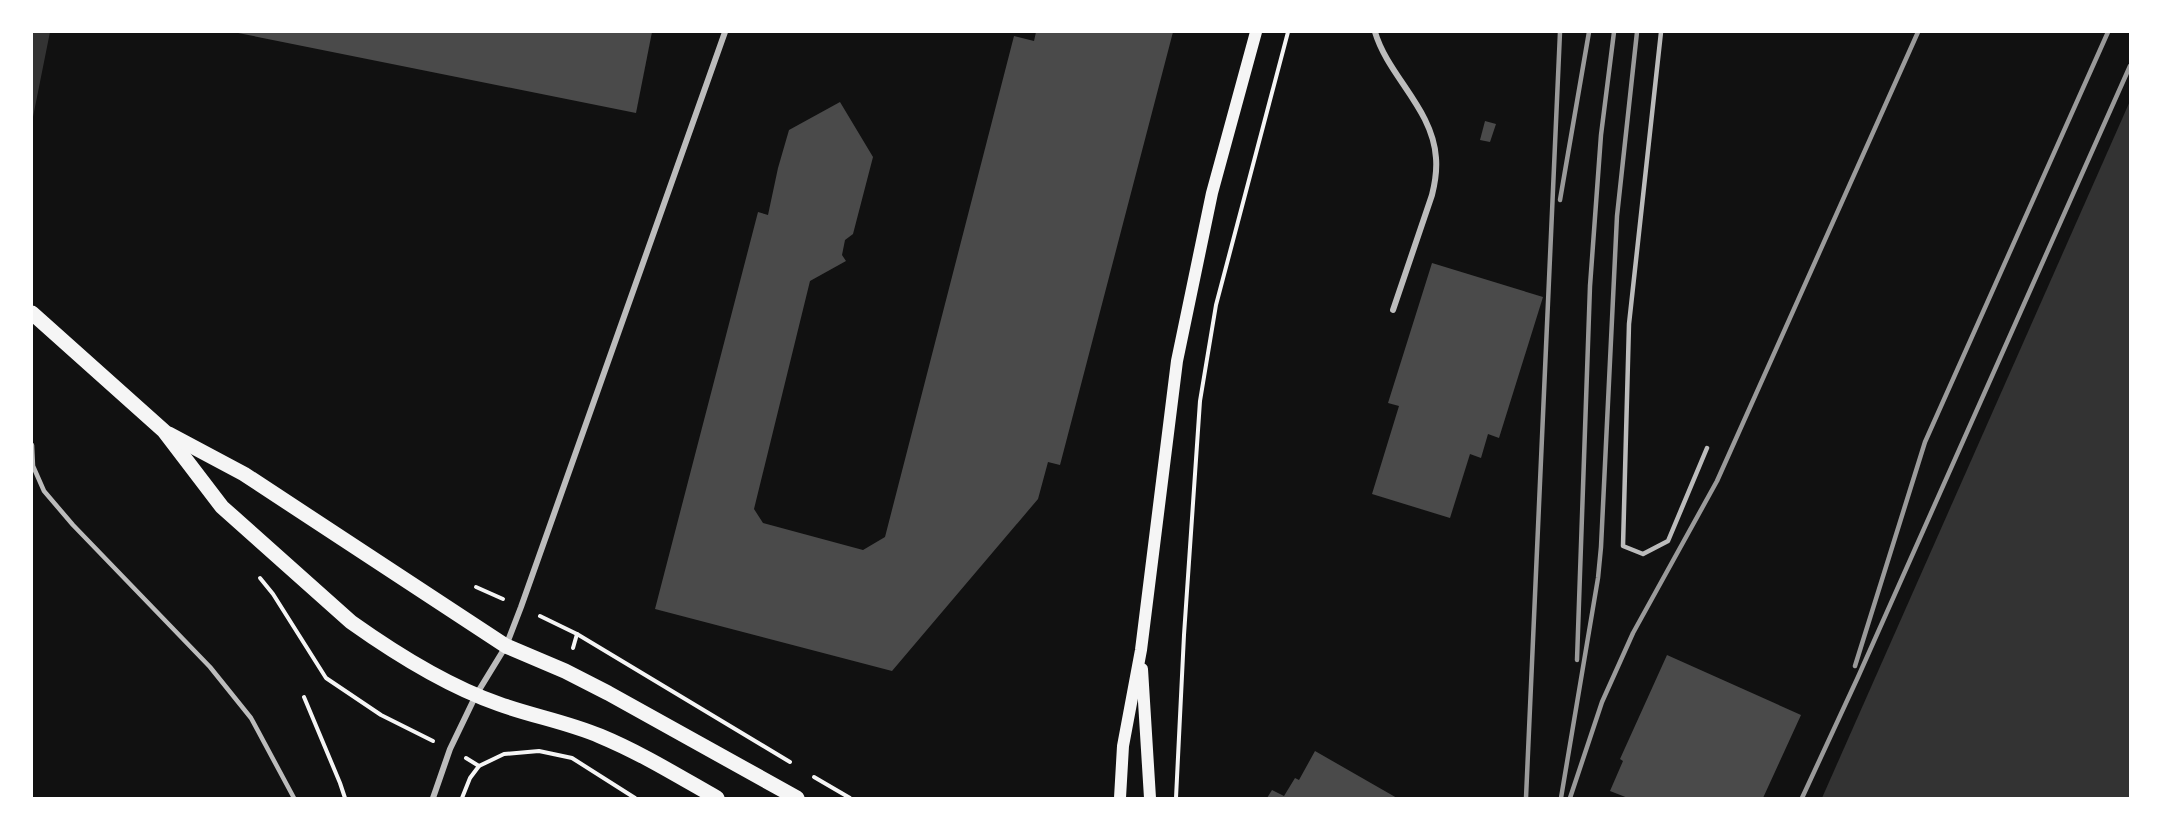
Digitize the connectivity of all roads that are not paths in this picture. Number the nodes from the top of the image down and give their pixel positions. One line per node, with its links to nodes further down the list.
1 (725, 32): 10 (street)
2 (1256, 32): 11 (main road)
3 (1375, 32): 5 (street)
4 (1661, 32): 9 (lane)
5 (1393, 310)
6 (32, 313): 7 (main road)
7 (164, 431): 10 (main road); 12 (main road)
8 (32, 445): 13 (lane)
9 (1707, 448)
10 (506, 646): 12 (street); 16 (main road)
11 (1141, 650): 17 (main road); 18 (main road)
12 (476, 695): 14 (street); 15 (main road)
13 (294, 798)
14 (433, 798)
15 (717, 798)
16 (796, 798)
17 (1120, 798)
18 (1149, 798)

